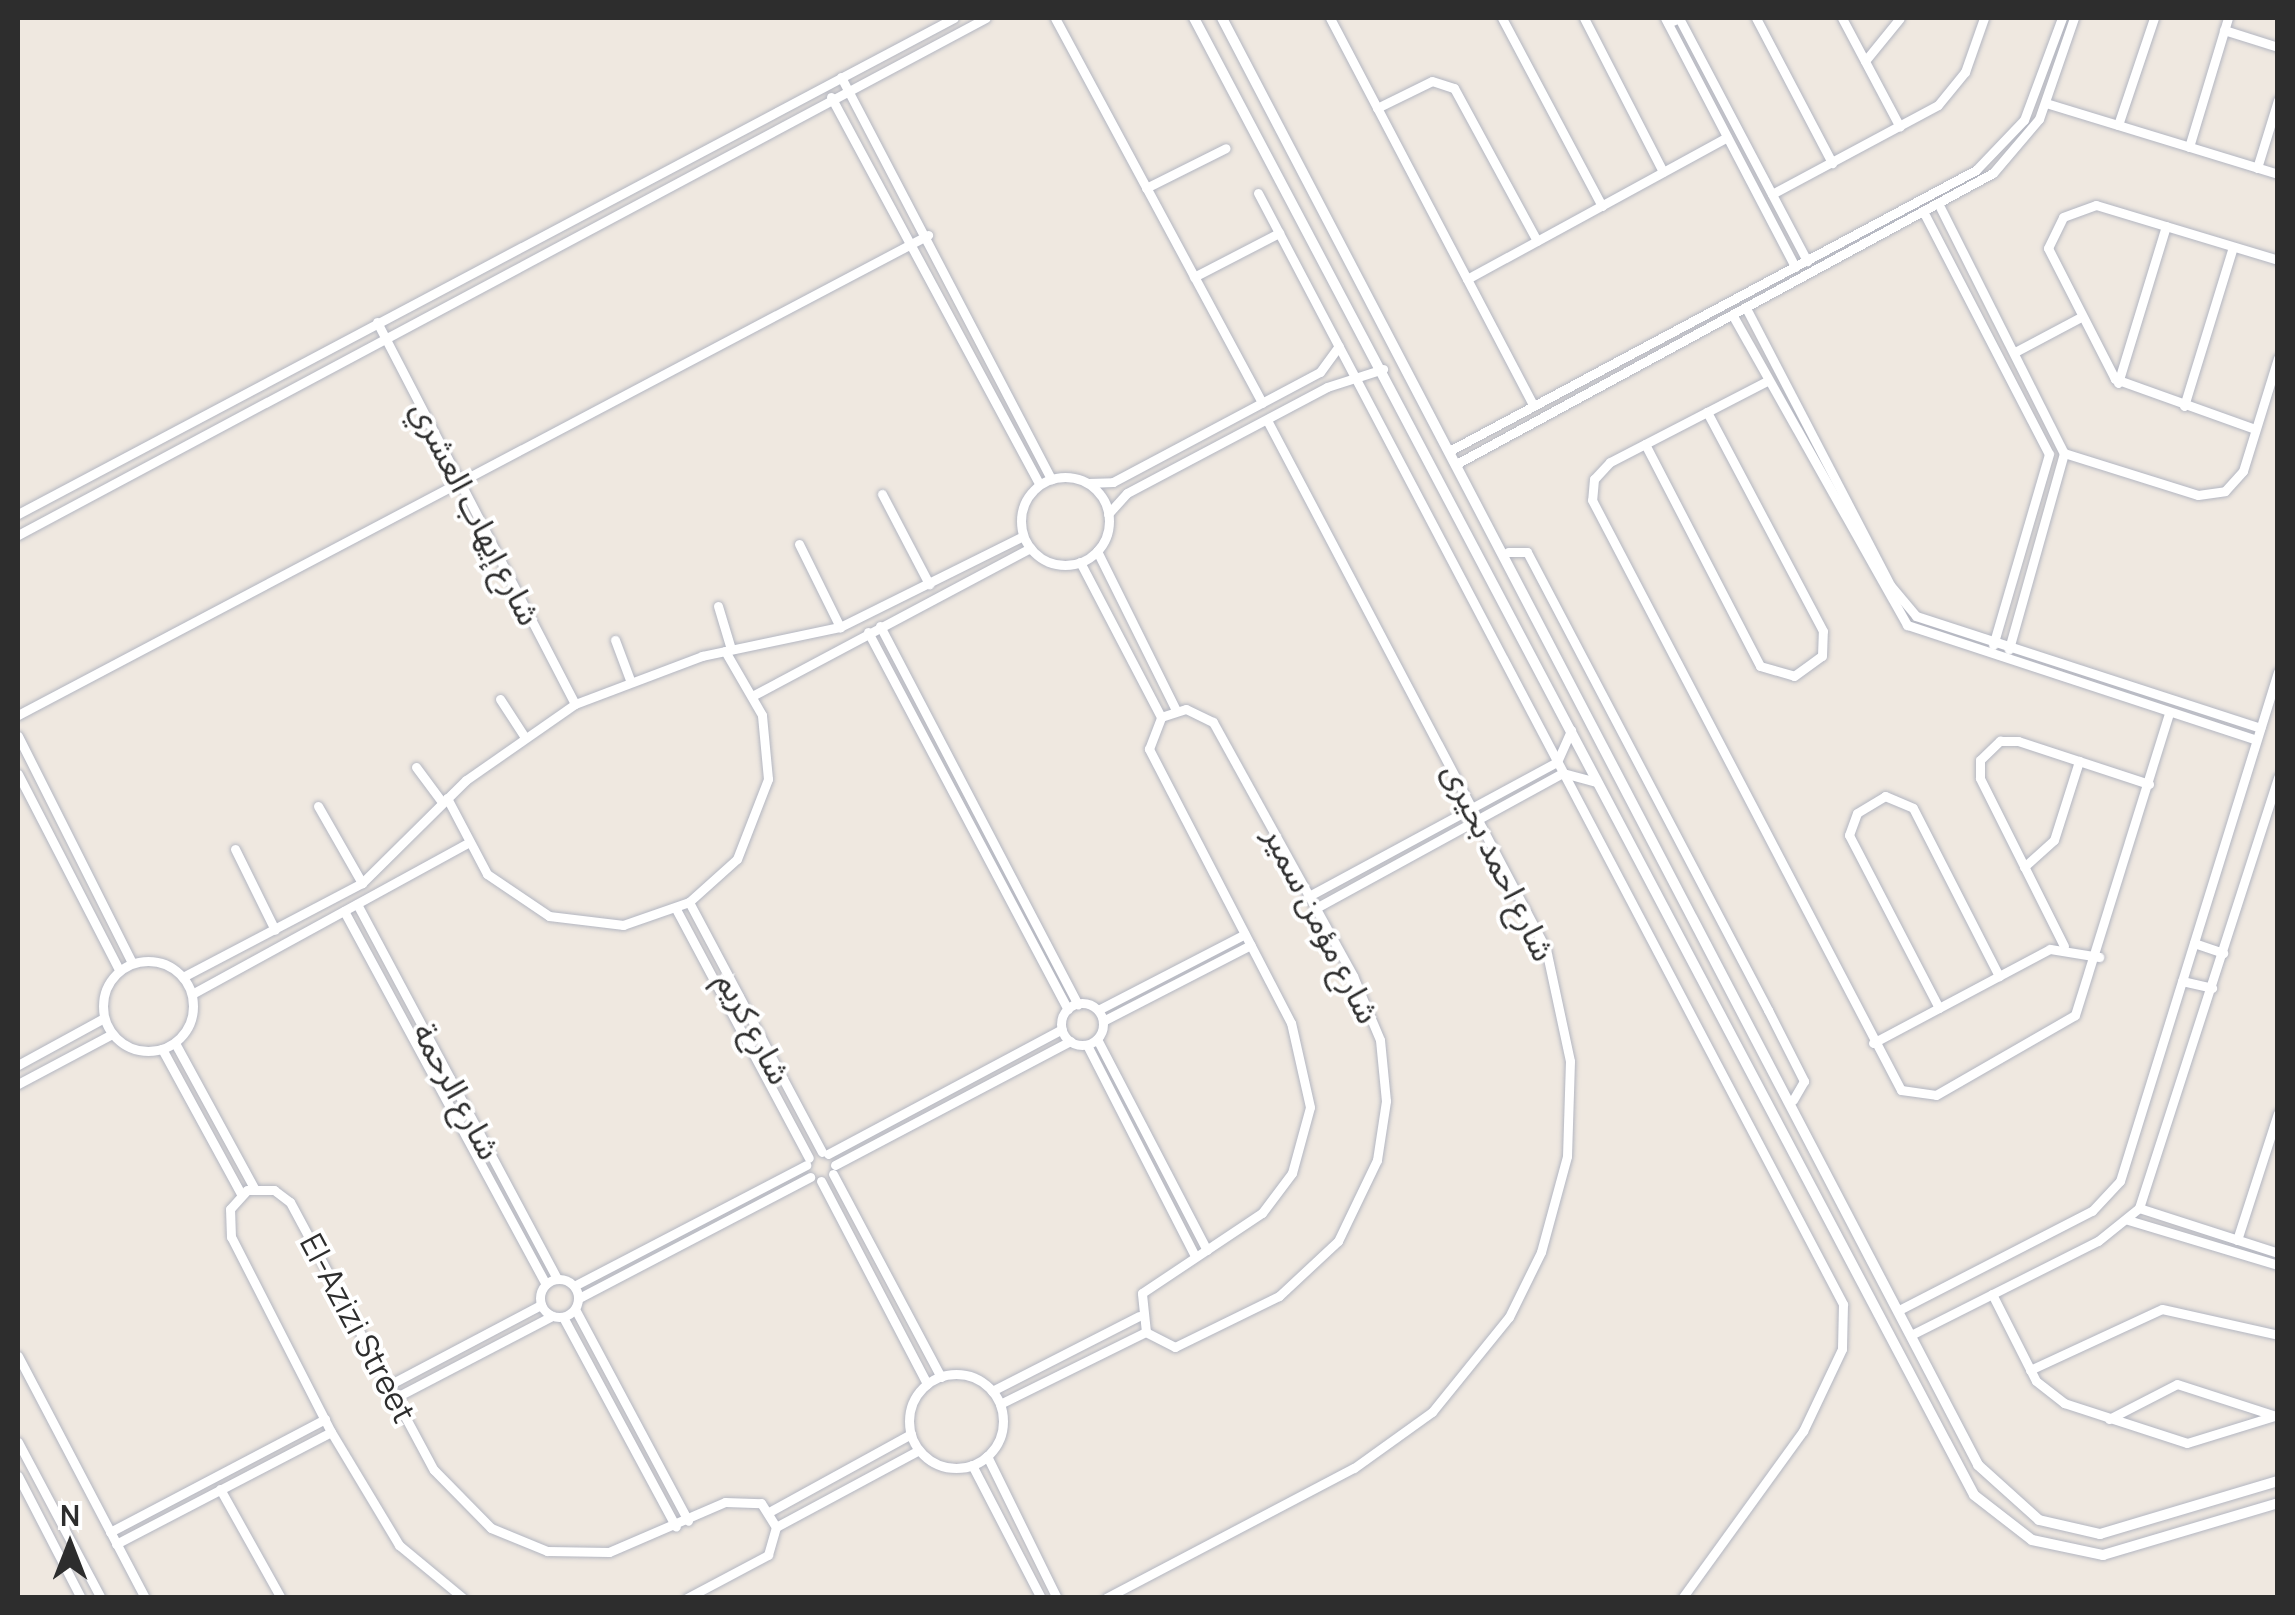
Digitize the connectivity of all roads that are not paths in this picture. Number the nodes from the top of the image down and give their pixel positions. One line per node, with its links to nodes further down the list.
1 (954, 18): 22 (street)
2 (986, 18): 24 (street)
3 (1055, 18): 38 (street)
4 (1194, 18): 56 (street)
5 (1222, 18): 55 (street)
6 (1330, 18): 28 (street)
7 (1502, 18): 42 (street)
8 (1584, 18): 36 (street)
9 (1679, 18): 18 (street); 40 (street)
10 (1756, 18): 34 (street)
11 (1842, 18): 21 (street)
12 (1900, 18): 21 (street)
13 (1984, 18): 30 (street)
14 (2062, 18): 51 (street)
15 (2074, 18): 27 (street)
16 (2154, 18): 29 (street)
17 (2228, 18): 19 (street)
18 (1666, 20): 31 (street)
19 (2224, 30): 20 (street); 32 (street)
20 (2278, 46)
21 (1866, 61): 30 (street)
22 (840, 78): 23 (street); 24 (street)
23 (825, 86): 25 (street); 60 (street)
24 (848, 91): 25 (street); 46 (street)
25 (832, 100): 48 (street); 61 (street)
26 (2278, 100): 35 (street)
27 (2046, 103): 29 (street); 41 (street)
28 (1377, 108): 47 (street); 54 (street)
29 (2118, 125): 32 (street)
30 (1900, 127): 34 (street)
31 (1727, 137): 36 (street); 52 (street)
32 (2189, 147): 35 (street)
33 (1226, 148): 38 (street)
34 (1832, 162): 40 (street)
35 (2258, 168): 37 (street)
36 (1663, 172): 42 (street)
37 (2278, 174)
38 (1146, 188): 53 (street)
39 (1258, 193): 45 (street)
40 (1772, 194): 51 (street)
41 (1939, 205): 43 (street); 63 (street)
42 (1602, 206): 47 (street)
43 (1924, 213): 57 (street); 99 (street)
44 (2166, 226): 49 (street); 59 (street); 68 (street)
45 (1278, 232): 53 (street); 62 (street)
46 (928, 236): 48 (street); 79 (street)
47 (1537, 241): 54 (street)
48 (914, 242): 80 (street); 82 (street)
49 (2233, 246): 50 (street); 71 (street)
50 (2278, 260)
51 (1807, 261): 52 (street)
52 (1796, 267): 70 (street)
53 (1194, 277): 69 (street)
54 (1467, 280): 70 (street)
55 (1364, 282): 56 (street); 76 (street)
56 (1341, 294): 65 (street)
57 (1746, 308): 58 (street); 99 (street)
58 (1733, 316): 66 (street); 78 (street)
59 (2079, 318): 63 (street); 68 (street)
60 (377, 322): 61 (street, شارع إيهاب العشري); 84 (street)
61 (386, 338): 80 (street, شارع إيهاب العشري); 86 (street)
62 (1338, 346): 67 (street); 69 (street)
63 (2015, 352): 77 (street)
64 (2278, 358): 74 (street)
65 (1383, 369): 67 (street); 103 (street)
66 (1768, 381): 72 (street); 110 (street)
67 (1358, 382): 73 (street); 118 (street)
68 (2118, 382): 71 (street)
69 (1262, 404): 81 (street)
70 (1534, 406): 76 (street)
71 (2184, 406): 74 (street)
72 (1707, 412): 75 (street); 75 (street)
73 (1268, 420): 85 (street); 128 (street, شارع احمد بحيرى)
74 (2256, 429): 77 (street)
75 (1646, 444): 169 (street)
76 (1454, 449): 78 (street)
77 (2064, 453): 101 (street)
78 (1460, 462): 91 (street)
79 (1050, 479): 81 (street); 82 (street)
80 (461, 481): 108 (street, شارع إيهاب العشري); 111 (street)
81 (1088, 483): 85 (street)
82 (1039, 484): 87 (street)
83 (882, 494): 93 (street)
84 (18, 514)
85 (1108, 514): 90 (street)
86 (18, 535)
87 (1023, 536): 89 (street); 93 (street)
88 (798, 544): 96 (street)
89 (1030, 548): 92 (street); 95 (street)
90 (1097, 551): 92 (street); 109 (street)
91 (1508, 552): 102 (street); 173 (street)
92 (1080, 562): 112 (street)
93 (929, 584): 96 (street)
94 (718, 606): 100 (street)
95 (880, 626): 97 (street); 157 (street)
96 (840, 627): 100 (street)
97 (868, 632): 106 (street); 159 (street)
98 (615, 640): 105 (street)
99 (1993, 644): 101 (street)
100 (728, 650): 105 (street); 106 (street)
101 (2010, 650): 114 (street)
102 (1562, 655): 103 (street); 156 (street)
103 (1542, 666): 113 (street)
104 (2278, 672): 114 (street)
105 (630, 680): 108 (street)
106 (754, 695): 135 (street)
107 (500, 699): 116 (street)
108 (575, 704): 116 (street)
109 (1176, 710): 112 (street); 134 (street, شارع مؤمن سمير)
110 (2169, 713): 117 (street); 124 (street)
111 (18, 715)
112 (1161, 717): 141 (street)
113 (1572, 726): 118 (street); 125 (street)
114 (2260, 728): 117 (street)
115 (18, 736): 147 (street)
116 (524, 736): 126 (street)
117 (2256, 740): 142 (street)
118 (1557, 762): 121 (street); 128 (street)
119 (2079, 762): 124 (street); 132 (street); 132 (street)
120 (416, 767): 126 (street)
121 (1563, 773): 125 (street); 129 (street); 246 (street)
122 (18, 774): 148 (street)
123 (2278, 777): 145 (street)
124 (2149, 784): 146 (street)
125 (1605, 787): 161 (street)
126 (444, 800): 130 (street); 133 (street)
127 (318, 806): 133 (street)
128 (1474, 807): 129 (street, شارع احمد بحيرى); 134 (street)
129 (1480, 819): 137 (street); 245 (street, شارع احمد بحيرى)
130 (466, 844): 136 (street); 138 (street)
131 (235, 850): 140 (street)
132 (2024, 867): 144 (street)
133 (362, 883): 140 (street)
134 (1309, 896): 137 (street, شارع مؤمن سمير)
135 (688, 902): 138 (street); 149 (street, شارع كريم)
136 (357, 904): 139 (street); 193 (street, شارع الرحمة)
137 (1316, 908): 203 (street, شارع مؤمن سمير)
138 (676, 909): 152 (street, شارع كريم)
139 (344, 911): 155 (street); 194 (street, شارع الرحمة)
140 (276, 930): 151 (street)
141 (1245, 934): 143 (street); 160 (street)
142 (2194, 943): 145 (street); 153 (street)
143 (1251, 945): 163 (street); 189 (street)
144 (2064, 946): 146 (street); 150 (street)
145 (2223, 953): 154 (street)
146 (2099, 957): 169 (street)
147 (132, 963): 148 (street); 151 (street)
148 (119, 970): 162 (street)
149 (724, 971): 152 (street); 175 (street, شارع كريم)
150 (1999, 976): 158 (street); 158 (street)
151 (183, 977): 155 (street)
152 (710, 977): 177 (street, شارع كريم)
153 (2182, 981): 154 (street); 199 (street)
154 (2212, 988): 185 (street)
155 (192, 994): 167 (street)
156 (1742, 1002): 161 (street); 173 (street)
157 (1078, 1004): 159 (street); 160 (street)
158 (1939, 1008): 169 (street)
159 (1068, 1009): 164 (street)
160 (1098, 1010): 163 (street)
161 (1722, 1014): 186 (street)
162 (104, 1018): 165 (street); 171 (street)
163 (1103, 1021): 168 (street)
164 (1062, 1028): 166 (street); 175 (street)
165 (112, 1034): 170 (street); 172 (street)
166 (1070, 1041): 168 (street); 179 (street)
167 (174, 1042): 170 (street); 182 (street)
168 (1092, 1042): 189 (street); 191 (street)
169 (1873, 1043)
170 (162, 1049): 183 (street)
171 (18, 1065)
172 (18, 1084)
173 (1792, 1100): 184 (street)
174 (2278, 1113): 176 (street)
175 (825, 1153): 177 (street); 179 (street, شارع كريم)
176 (2263, 1160): 178 (street); 188 (street)
177 (808, 1162): 180 (street, شارع كريم); 195 (street)
178 (2278, 1164)
179 (834, 1170): 181 (street); 208 (street, شارع كريم)
180 (810, 1176): 181 (street); 197 (street)
181 (821, 1182): 209 (street)
182 (254, 1188): 183 (street); 210 (street, El-Azizi Street)
183 (241, 1194): 215 (street)
184 (1846, 1207): 186 (street); 199 (street)
185 (2139, 1208): 187 (street); 188 (street)
186 (1829, 1216): 229 (street)
187 (2128, 1220): 192 (street); 196 (street)
188 (2237, 1240): 190 (street)
189 (1207, 1250): 191 (street)
190 (2278, 1253)
191 (1195, 1256): 201 (street)
192 (2278, 1265)
193 (557, 1279): 194 (street); 195 (street)
194 (546, 1284): 198 (street)
195 (574, 1286): 197 (street)
196 (1992, 1294): 204 (street); 207 (street)
197 (577, 1304): 202 (street); 230 (street)
198 (541, 1305): 200 (street); 210 (street)
199 (1899, 1310): 204 (street)
200 (552, 1316): 202 (street); 212 (street)
201 (1139, 1316): 203 (street); 211 (street)
202 (563, 1317): 232 (street)
203 (1146, 1332): 213 (street)
204 (1911, 1335): 226 (street)
205 (2278, 1336): 207 (street)
206 (18, 1356): 233 (street)
207 (2030, 1370): 216 (street)
208 (941, 1377): 209 (street); 211 (street)
209 (927, 1384): 218 (street)
210 (388, 1385): 212 (street, El-Azizi Street)
211 (992, 1391): 213 (street)
212 (395, 1398): 232 (street, El-Azizi Street)
213 (1000, 1404): 221 (street)
214 (2277, 1415): 216 (street); 216 (street)
215 (324, 1418): 217 (street); 233 (street)
216 (2109, 1419)
217 (332, 1432): 225 (street); 241 (street)
218 (911, 1434): 220 (street); 228 (street)
219 (18, 1442): 235 (street)
220 (919, 1450): 222 (street); 231 (street)
221 (987, 1456): 222 (street); 244 (street)
222 (972, 1465): 243 (street)
223 (18, 1476): 236 (street)
224 (2278, 1481): 226 (street)
225 (220, 1489): 234 (street); 240 (street)
226 (2224, 1500): 229 (street)
227 (2278, 1504): 229 (street)
228 (770, 1512): 230 (street, El-Azizi Street); 231 (street)
229 (2230, 1520)
230 (688, 1521): 232 (street, El-Azizi Street)
231 (776, 1527): 242 (street)
232 (676, 1528)
233 (110, 1532): 234 (street)
234 (116, 1544): 239 (street)
235 (75, 1550): 236 (street); 238 (street)
236 (59, 1558): 237 (street)
237 (81, 1598)
238 (101, 1598)
239 (145, 1598)
240 (281, 1598)
241 (463, 1598)
242 (687, 1598)
243 (1040, 1598)
244 (1057, 1598)
245 (1106, 1598)
246 (1682, 1598)

